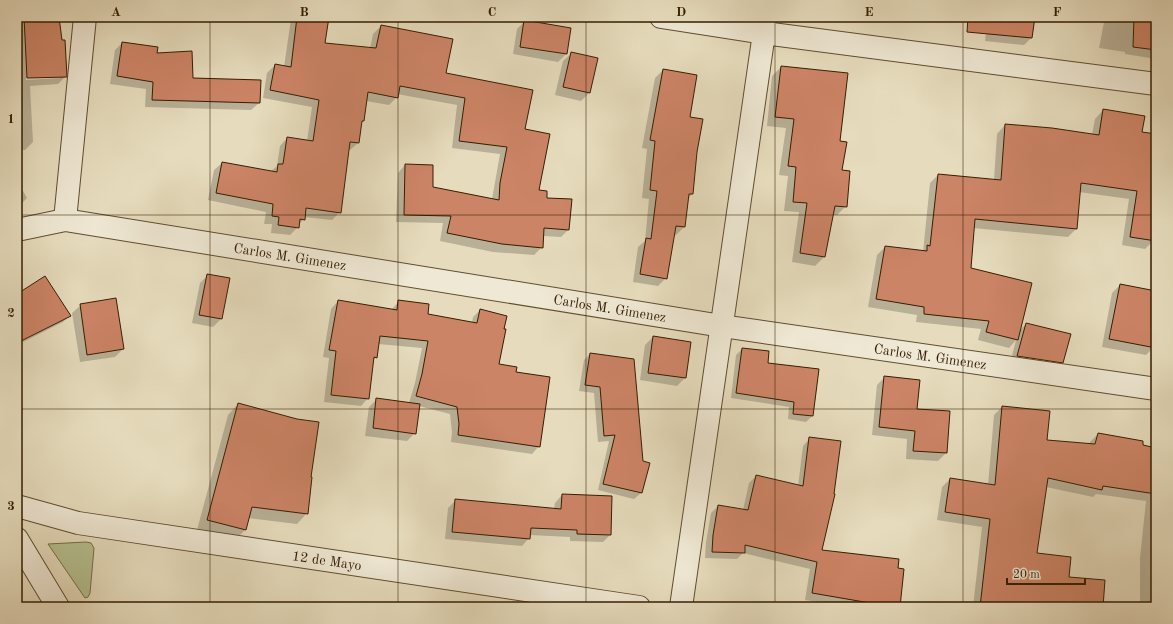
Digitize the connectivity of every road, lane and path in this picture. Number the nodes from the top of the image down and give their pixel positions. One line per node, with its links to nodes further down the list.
1 (85, 17): 5 (street)
2 (661, 17): 3 (street)
3 (764, 25): 4 (street); 7 (street)
4 (1156, 84)
5 (65, 220): 6 (street); 7 (street, Carlos M. Gimenez)
6 (17, 230)
7 (722, 326): 8 (street, Carlos M. Gimenez); 13 (street)
8 (1156, 389)
9 (17, 506): 12 (street, 12 de Mayo)
10 (17, 539): 11 (street)
11 (58, 607)
12 (639, 607)
13 (681, 607)

